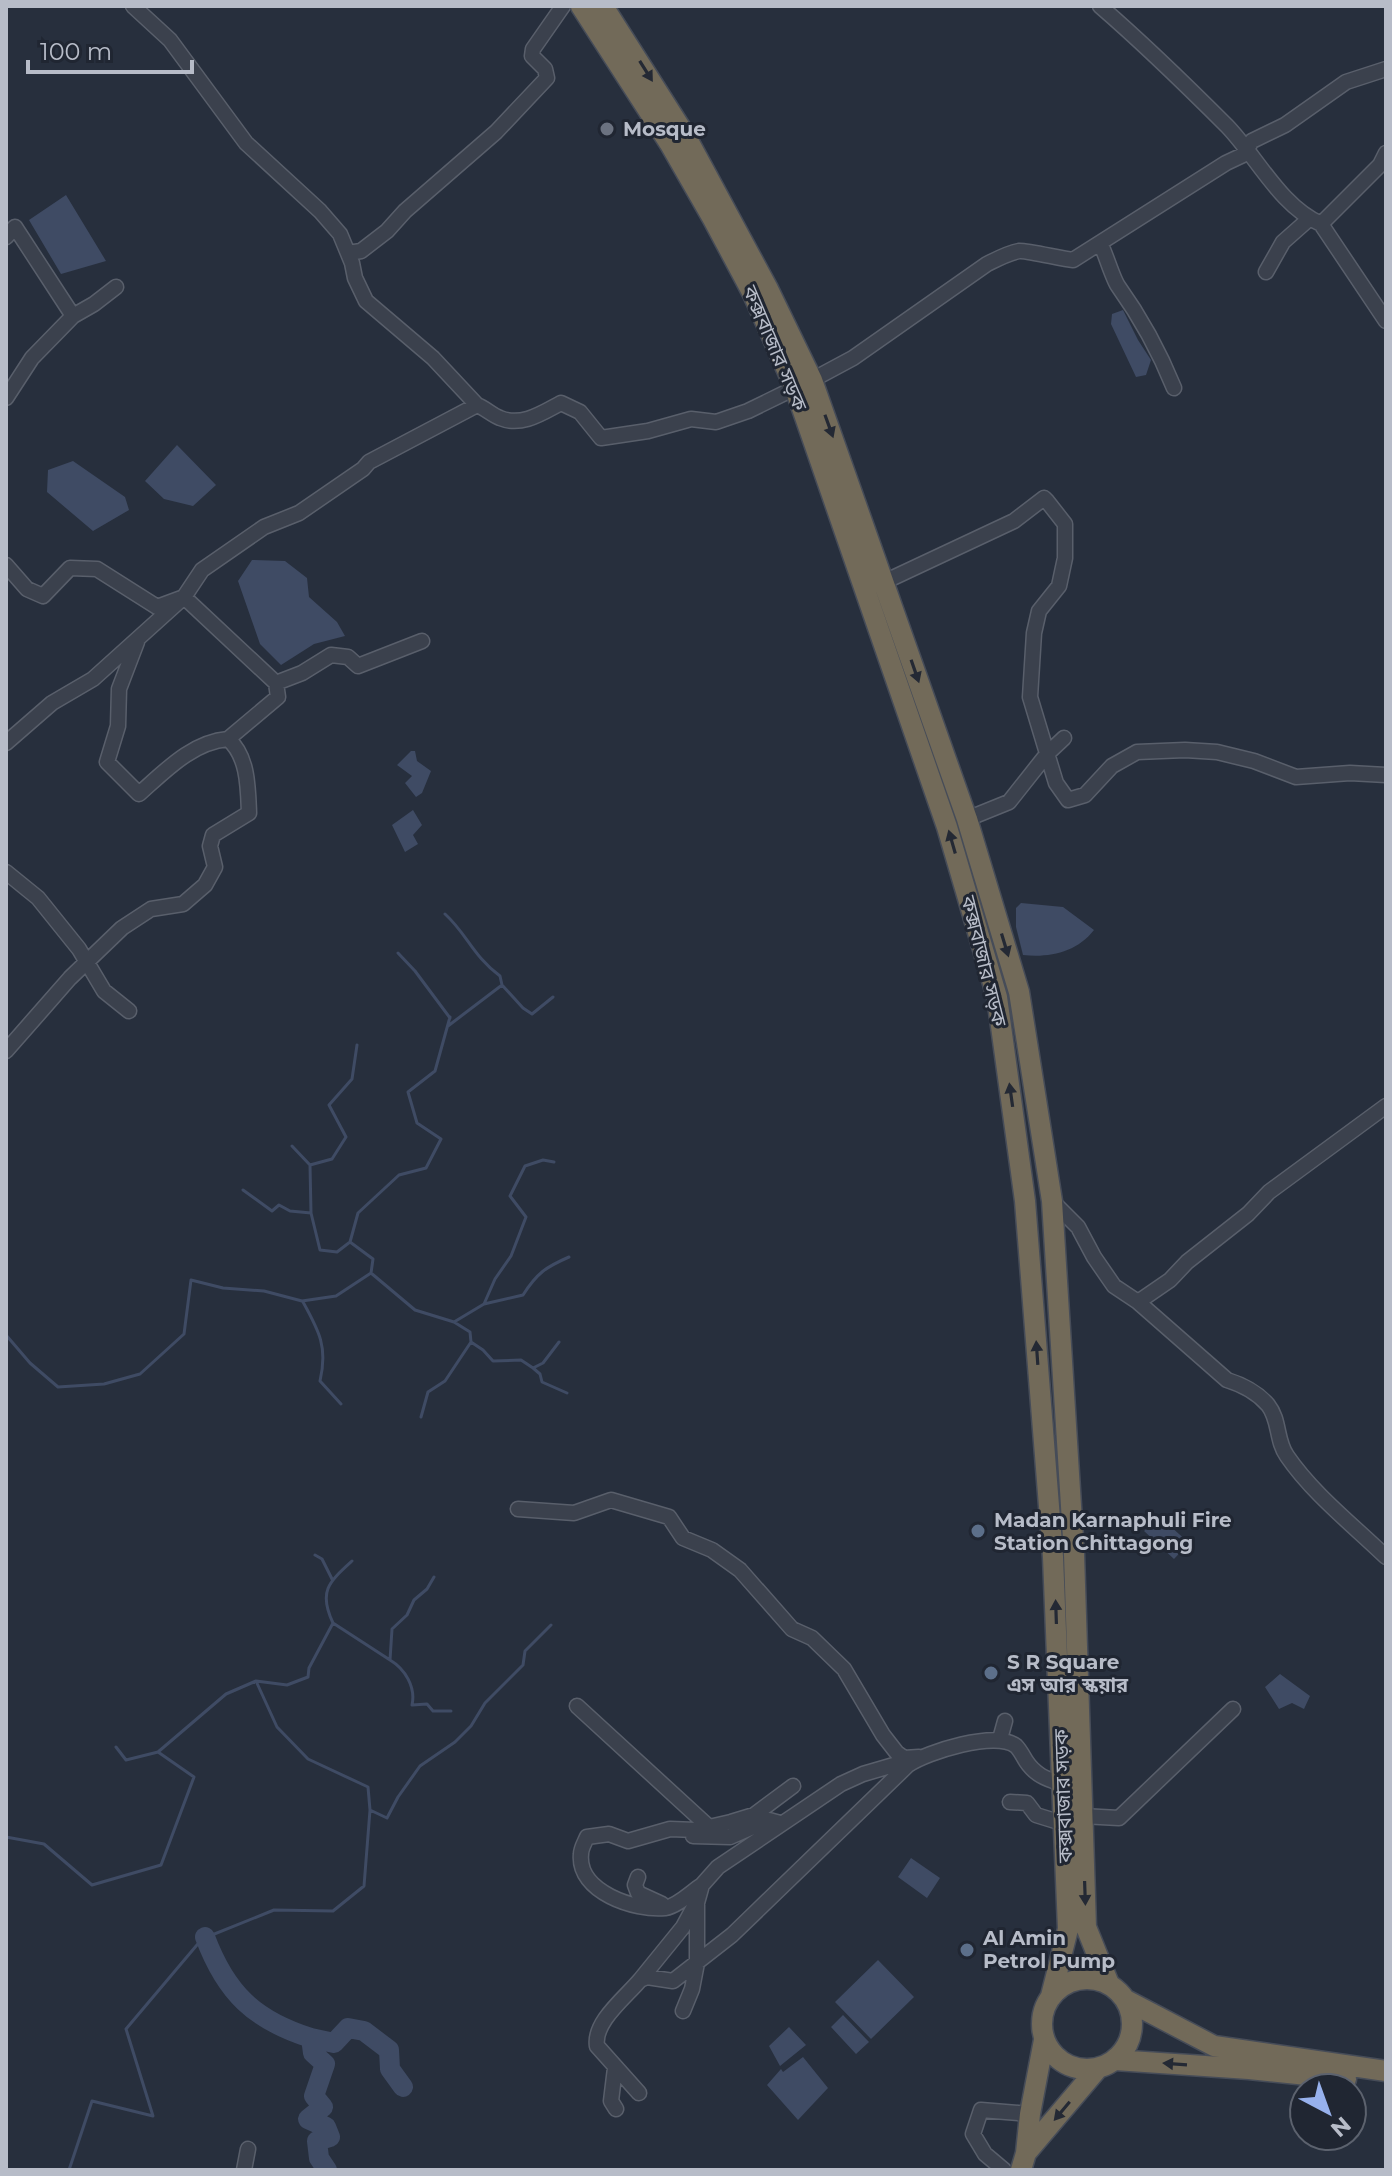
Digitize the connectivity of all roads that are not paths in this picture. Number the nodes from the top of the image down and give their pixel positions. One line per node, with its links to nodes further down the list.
1 (133, 6): 12 (street)
2 (563, 6): 12 (street)
3 (581, 6): 17 (highway, কক্সবাজার সড়ক)
4 (603, 6): 17 (highway, কক্সবাজার সড়ক, one-way to 17)
5 (1100, 6): 7 (street)
6 (1386, 69): 7 (street)
7 (1246, 147): 9 (street); 11 (street)
8 (1386, 153): 9 (street)
9 (1315, 221): 13 (street); 16 (street)
10 (6, 237): 15 (street)
11 (1101, 245): 17 (street); 18 (street)
12 (348, 253): 20 (street)
13 (1266, 272)
14 (116, 287): 15 (street)
15 (73, 316): 19 (street)
16 (1386, 321)
17 (803, 384): 20 (street); 22 (highway, কক্সবাজার সড়ক, one-way to 22); 47 (highway, কক্সবাজার সড়ক, one-way to 17)
18 (1174, 388)
19 (6, 398)
20 (477, 405): 23 (street)
21 (6, 565): 23 (street)
22 (884, 582): 30 (street); 32 (highway, কক্সবাজার সড়ক, one-way to 32)
23 (184, 597): 25 (street); 26 (street)
24 (422, 641): 26 (street)
25 (137, 642): 28 (street); 29 (street)
26 (276, 683): 28 (street)
27 (1064, 738): 30 (street)
28 (228, 739): 34 (street)
29 (6, 743)
30 (1047, 754): 31 (street); 32 (street)
31 (1386, 775)
32 (967, 819): 38 (highway, কক্সবাজার সড়ক, one-way to 38)
33 (6, 872): 34 (street)
34 (86, 961): 35 (street); 36 (street)
35 (129, 1011)
36 (6, 1051)
37 (1386, 1106): 39 (street)
38 (1052, 1201): 39 (street); 50 (highway, কক্সবাজার সড়ক)
39 (1138, 1302): 41 (street)
40 (518, 1509): 46 (street)
41 (1386, 1557)
42 (577, 1706): 52 (street)
43 (1233, 1709): 50 (street)
44 (1005, 1721): 45 (street)
45 (1000, 1739): 46 (street); 47 (street)
46 (919, 1757): 51 (street); 58 (street)
47 (1062, 1784): 50 (highway, কক্সবাজার সড়ক)
48 (793, 1786): 52 (street)
49 (1010, 1802): 50 (street)
50 (1073, 1820): 60 (highway, কক্সবাজার সড়ক, one-way to 60); 61 (highway, কক্সবাজার সড়ক)
51 (780, 1823): 53 (street); 55 (street)
52 (709, 1827): 53 (street)
53 (637, 1839): 57 (street)
54 (638, 1877): 57 (street)
55 (702, 1885): 56 (street); 57 (street)
56 (697, 1903): 58 (street); 59 (street)
57 (670, 1906)
58 (697, 1963): 59 (street); 63 (street)
59 (640, 1980): 66 (street)
60 (1109, 1984): 61 (highway); 62 (highway)
61 (1051, 1996): 64 (highway)
62 (1126, 2000): 65 (highway); 67 (highway)
63 (683, 2011)
64 (1044, 2040): 65 (highway); 71 (highway)
65 (1107, 2064): 68 (highway, one-way to 65); 73 (highway, one-way to 73)
66 (615, 2068): 69 (street); 70 (street)
67 (1386, 2071)
68 (1386, 2084)
69 (639, 2093)
70 (616, 2109)
71 (1030, 2114): 73 (highway); 75 (street)
72 (248, 2149): 74 (street)
73 (1023, 2162)
74 (244, 2170)
75 (1004, 2170)

